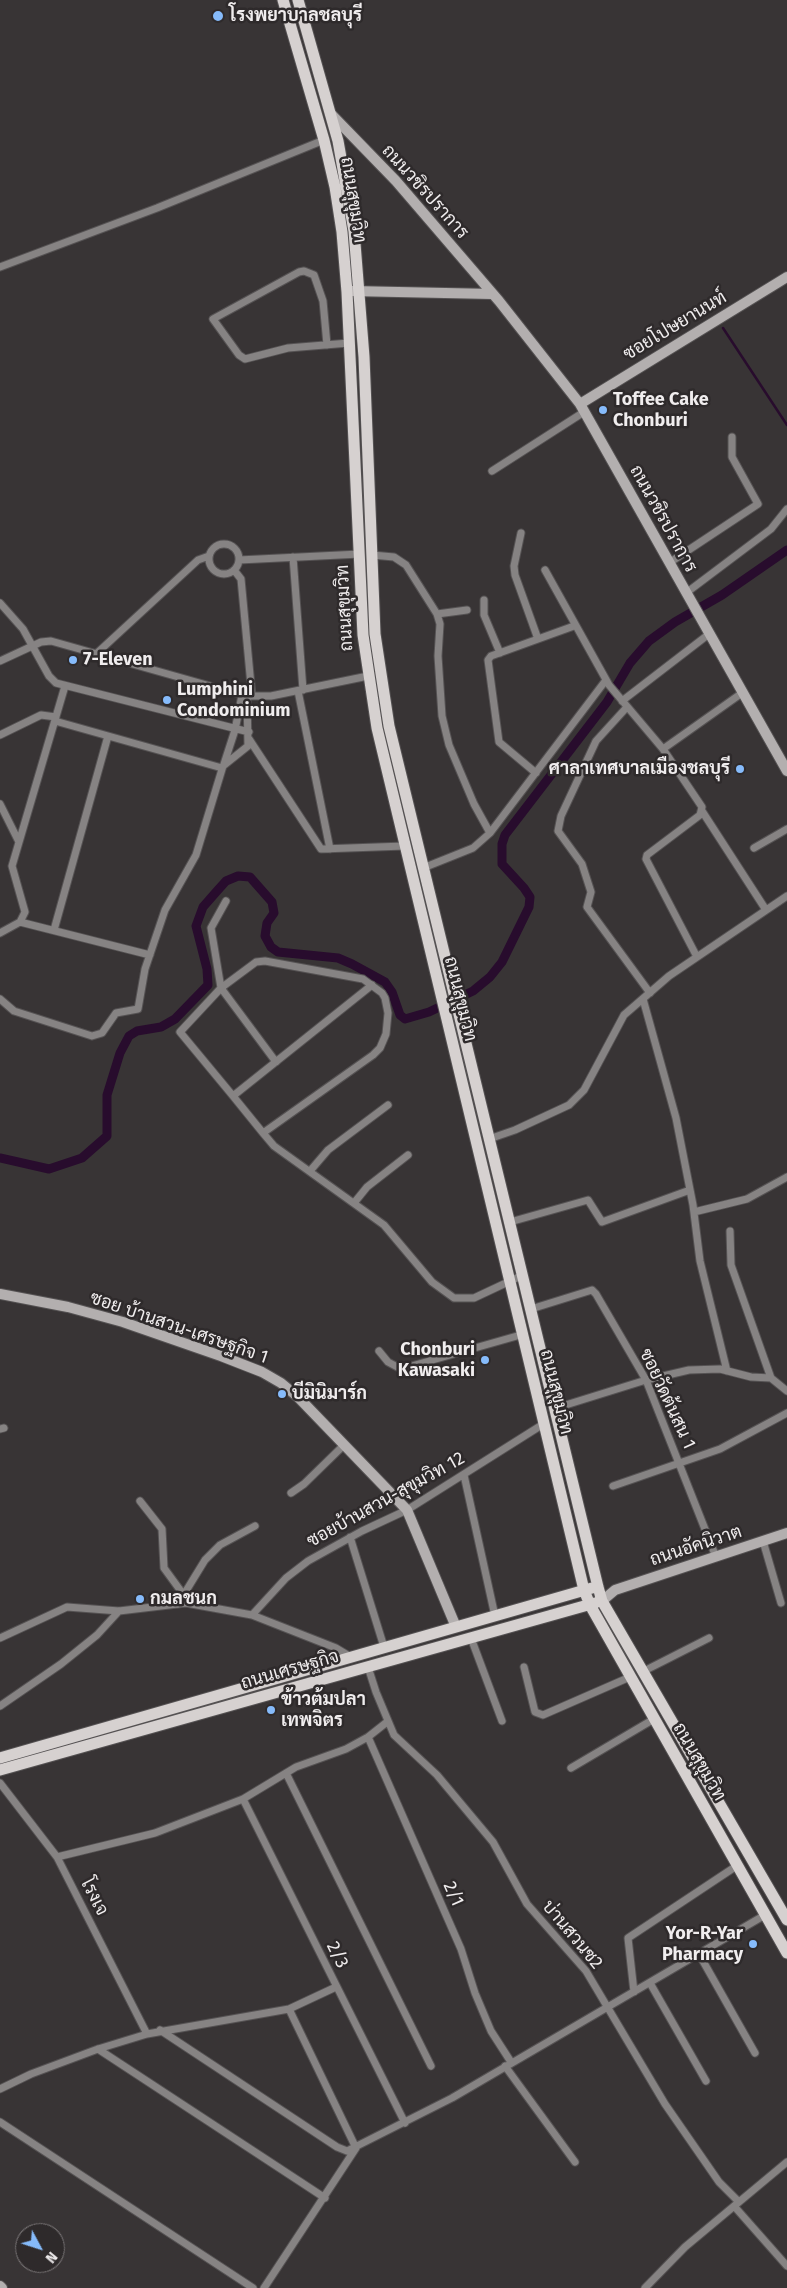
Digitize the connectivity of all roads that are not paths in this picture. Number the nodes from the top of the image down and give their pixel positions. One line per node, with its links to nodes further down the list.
1 (283, 0): 4 (main road, ถนนสุขุมวิท)
2 (298, 0): 3 (main road, ถนนสุขุมวิท)
3 (331, 114): 7 (main road, ถนนสุขุมวิท); 9 (street, ถนนวชิรปราการ)
4 (324, 140): 5 (street); 8 (main road, ถนนสุขุมวิท)
5 (0, 267)
6 (787, 277): 12 (street, ซอยโปษยานนท์)
7 (360, 291): 8 (street); 9 (street); 17 (main road, ถนนสุขุมวิท)
8 (347, 292): 10 (main road, ถนนสุขุมวิท)
9 (492, 294): 12 (street, ถนนวชิรปราการ)
10 (349, 343): 11 (street); 18 (main road, ถนนสุขุมวิท)
11 (327, 345): 11 (street)
12 (582, 408): 14 (street); 22 (street, ถนนวชิรปราการ)
13 (732, 437): 22 (street)
14 (492, 471)
15 (787, 509): 25 (street)
16 (522, 533): 32 (street)
17 (371, 550): 29 (street); 61 (main road, ถนนสุขุมวิท)
18 (360, 554): 20 (street); 37 (main road, ถนนสุขุมวิท)
19 (209, 556): 21 (street); 23 (street); 35 (street)
20 (293, 558): 21 (street); 40 (street)
21 (239, 560): 23 (street)
22 (669, 563): 25 (street, ถนนวชิรปราการ)
23 (234, 570): 42 (street)
24 (545, 570): 30 (street)
25 (686, 593): 31 (street, ถนนวชิรปราการ)
26 (484, 600): 34 (street)
27 (0, 603): 33 (street)
28 (467, 610): 29 (street)
29 (437, 614): 56 (street)
30 (574, 626): 32 (street); 38 (street)
31 (709, 634): 41 (street, ถนนวชิรปราการ); 43 (street)
32 (538, 639): 34 (street)
33 (32, 646): 35 (street); 36 (street); 39 (street)
34 (500, 653): 52 (street)
35 (96, 654): 42 (street)
36 (0, 660)
37 (368, 676): 40 (street); 58 (main road, ถนนสุขุมวิท)
38 (608, 682): 43 (street); 52 (street)
39 (65, 686): 44 (street); 45 (street)
40 (300, 690): 42 (street); 60 (street)
41 (742, 693): 49 (street); 51 (street, ถนนวชิรปราการ)
42 (247, 696): 45 (street); 47 (street)
43 (622, 702): 49 (street); 74 (street)
44 (56, 719): 46 (street); 48 (street); 57 (street)
45 (235, 730): 47 (street); 50 (street)
46 (0, 735)
47 (249, 735): 50 (street); 60 (street)
48 (108, 736): 50 (street); 68 (street)
49 (663, 749): 54 (street)
50 (223, 766): 70 (street)
51 (787, 771)
52 (536, 773): 56 (street)
53 (0, 804): 57 (street)
54 (702, 811): 64 (street); 71 (street)
55 (787, 828): 59 (street)
56 (490, 833): 61 (street)
57 (19, 842): 65 (street)
58 (405, 846): 60 (street); 67 (main road, ถนนสุขุมวิท)
59 (754, 848)
60 (330, 849)
61 (423, 868): 66 (main road, ถนนสุขุมวิท)
62 (787, 897): 64 (street)
63 (226, 901): 73 (street)
64 (766, 910): 71 (street)
65 (20, 922): 68 (street); 69 (street)
66 (437, 925): 67 (main road); 81 (main road, ถนนสุขุมวิท)
67 (425, 928): 91 (main road, ถนนสุขุมวิท)
68 (54, 930): 70 (street)
69 (0, 933)
70 (150, 955): 75 (street)
71 (697, 957): 74 (street)
72 (372, 985): 73 (street); 77 (street); 80 (street)
73 (221, 988): 77 (street); 78 (street)
74 (650, 993): 76 (street)
75 (0, 999)
76 (643, 999): 81 (street); 85 (street)
77 (276, 1062): 78 (street)
78 (233, 1096): 80 (street)
79 (388, 1105): 83 (street)
80 (263, 1133): 83 (street)
81 (490, 1139): 88 (main road, ถนนสุขุมวิท)
82 (408, 1155): 86 (street)
83 (310, 1171): 86 (street)
84 (787, 1177): 87 (street)
85 (690, 1190): 87 (street); 88 (street)
86 (354, 1203): 91 (street)
87 (694, 1212): 96 (street)
88 (510, 1222): 90 (main road, ถนนสุขุมวิท)
89 (730, 1231): 97 (street)
90 (523, 1275): 91 (street); 93 (main road, ถนนสุขุมวิท)
91 (511, 1281): 94 (main road, ถนนสุขุมวิท)
92 (0, 1294): 103 (street, ซอย บ้านสวน-เศรษฐกิจ 1)
93 (531, 1309): 98 (street, ซอยวัดต้นสน 1); 100 (main road, ถนนสุขุมวิท)
94 (524, 1334): 95 (street); 102 (main road, ถนนสุขุมวิท)
95 (379, 1351)
96 (727, 1371): 97 (street); 98 (street)
97 (771, 1378): 99 (street)
98 (646, 1380): 100 (street); 104 (street, ซอยวัดต้นสน 1)
99 (787, 1391)
100 (556, 1408): 115 (main road, ถนนสุขุมวิท)
101 (787, 1412): 104 (street)
102 (545, 1424): 105 (street, ซอยบ้านสวน-สุขุมวิท 12); 116 (main road, ถนนสุขุมวิท)
103 (344, 1445): 107 (street); 109 (street, ซอย บ้านสวน-เศรษฐกิจ 1)
104 (680, 1463): 106 (street); 114 (street, ซอยวัดต้นสน 1)
105 (464, 1475): 109 (street, ซอยบ้านสวน-สุขุมวิท 12); 125 (street)
106 (613, 1486)
107 (291, 1493)
108 (140, 1501): 118 (street)
109 (407, 1510): 112 (street, ซอยบ้านสวน-สุขุมวิท 12); 126 (street, ซอย บ้านสวน-เศรษฐกิจ 1)
110 (255, 1526): 118 (street)
111 (787, 1533): 113 (street, ถนนอัคนิวาต)
112 (350, 1538): 124 (street, ซอยบ้านสวน-สุขุมวิท 12); 130 (street)
113 (763, 1541): 114 (street, ถนนอัคนิวาต); 120 (street)
114 (716, 1557): 117 (street, ถนนอัคนิวาต)
115 (598, 1587): 116 (main road, ถนนเศรษฐกิจ); 117 (street, ถนนอัคนิวาต); 119 (main road, ถนนสุขุมวิท)
116 (584, 1590): 122 (main road, ถนนสุขุมวิท); 125 (main road, ถนนเศรษฐกิจ)
117 (615, 1590): 119 (street, ถนนอัคนิวาต)
118 (183, 1594): 121 (street)
119 (602, 1600): 122 (main road, ถนนเศรษฐกิจ); 134 (main road, ถนนสุขุมวิท)
120 (782, 1603)
121 (178, 1604): 123 (street); 124 (street)
122 (590, 1605): 128 (main road, ถนนเศรษฐกิจ); 135 (main road, ถนนสุขุมวิท)
123 (119, 1611): 127 (street); 136 (street)
124 (252, 1615): 131 (street)
125 (495, 1616): 126 (main road, ถนนเศรษฐกิจ)
126 (456, 1627): 130 (main road, ถนนเศรษฐกิจ)
127 (0, 1638)
128 (471, 1638): 132 (main road, ถนนเศรษฐกิจ); 138 (street)
129 (709, 1638): 134 (street)
130 (384, 1647): 131 (main road, ถนนเศรษฐกิจ)
131 (351, 1657): 141 (main road, ถนนเศรษฐกิจ)
132 (368, 1666): 139 (street, บ่านสวนซ2); 143 (main road, ถนนเศรษฐกิจ)
133 (524, 1668): 135 (street)
134 (644, 1671): 150 (main road, ถนนสุขุมวิท)
135 (630, 1678): 137 (main road, ถนนสุขุมวิท)
136 (0, 1706)
137 (654, 1719): 142 (street); 148 (main road, ถนนสุขุมวิท)
138 (502, 1721)
139 (387, 1722): 140 (street); 156 (street, บ่านสวนซ2)
140 (368, 1737): 144 (street); 162 (street, 2/1)
141 (0, 1758)
142 (571, 1768)
143 (0, 1770)
144 (286, 1773): 146 (street); 163 (street)
145 (0, 1782): 147 (street, โรงเจ)
146 (243, 1799): 147 (street); 154 (street, 2/3)
147 (57, 1857): 159 (street, โรงเจ)
148 (738, 1865): 149 (main road, ถนนสุขุมวิท); 155 (street)
149 (765, 1915): 151 (main road, ถนนสุขุมวิท); 152 (street)
150 (787, 1920)
151 (787, 1953)
152 (699, 1954): 153 (street); 161 (street)
153 (650, 1983): 155 (street); 164 (street)
154 (336, 1987): 157 (street); 167 (street, 2/3)
155 (634, 1992): 156 (street)
156 (608, 2006): 162 (street); 172 (street, บ่านสวนซ2)
157 (289, 2009): 158 (street); 168 (street)
158 (160, 2030): 159 (street); 168 (street)
159 (147, 2034): 160 (street)
160 (98, 2049): 165 (street); 171 (street)
161 (755, 2053)
162 (508, 2064): 167 (street); 169 (street, 2/1)
163 (431, 2066)
164 (706, 2081)
165 (0, 2089)
166 (0, 2122): 174 (street)
167 (405, 2123): 168 (street)
168 (356, 2148): 171 (street)
169 (575, 2162)
170 (787, 2162): 172 (street)
171 (325, 2198): 175 (street)
172 (737, 2204): 173 (street, บ่านสวนซ2); 176 (street)
173 (787, 2266)
174 (253, 2288)
175 (264, 2288)
176 (645, 2288)

